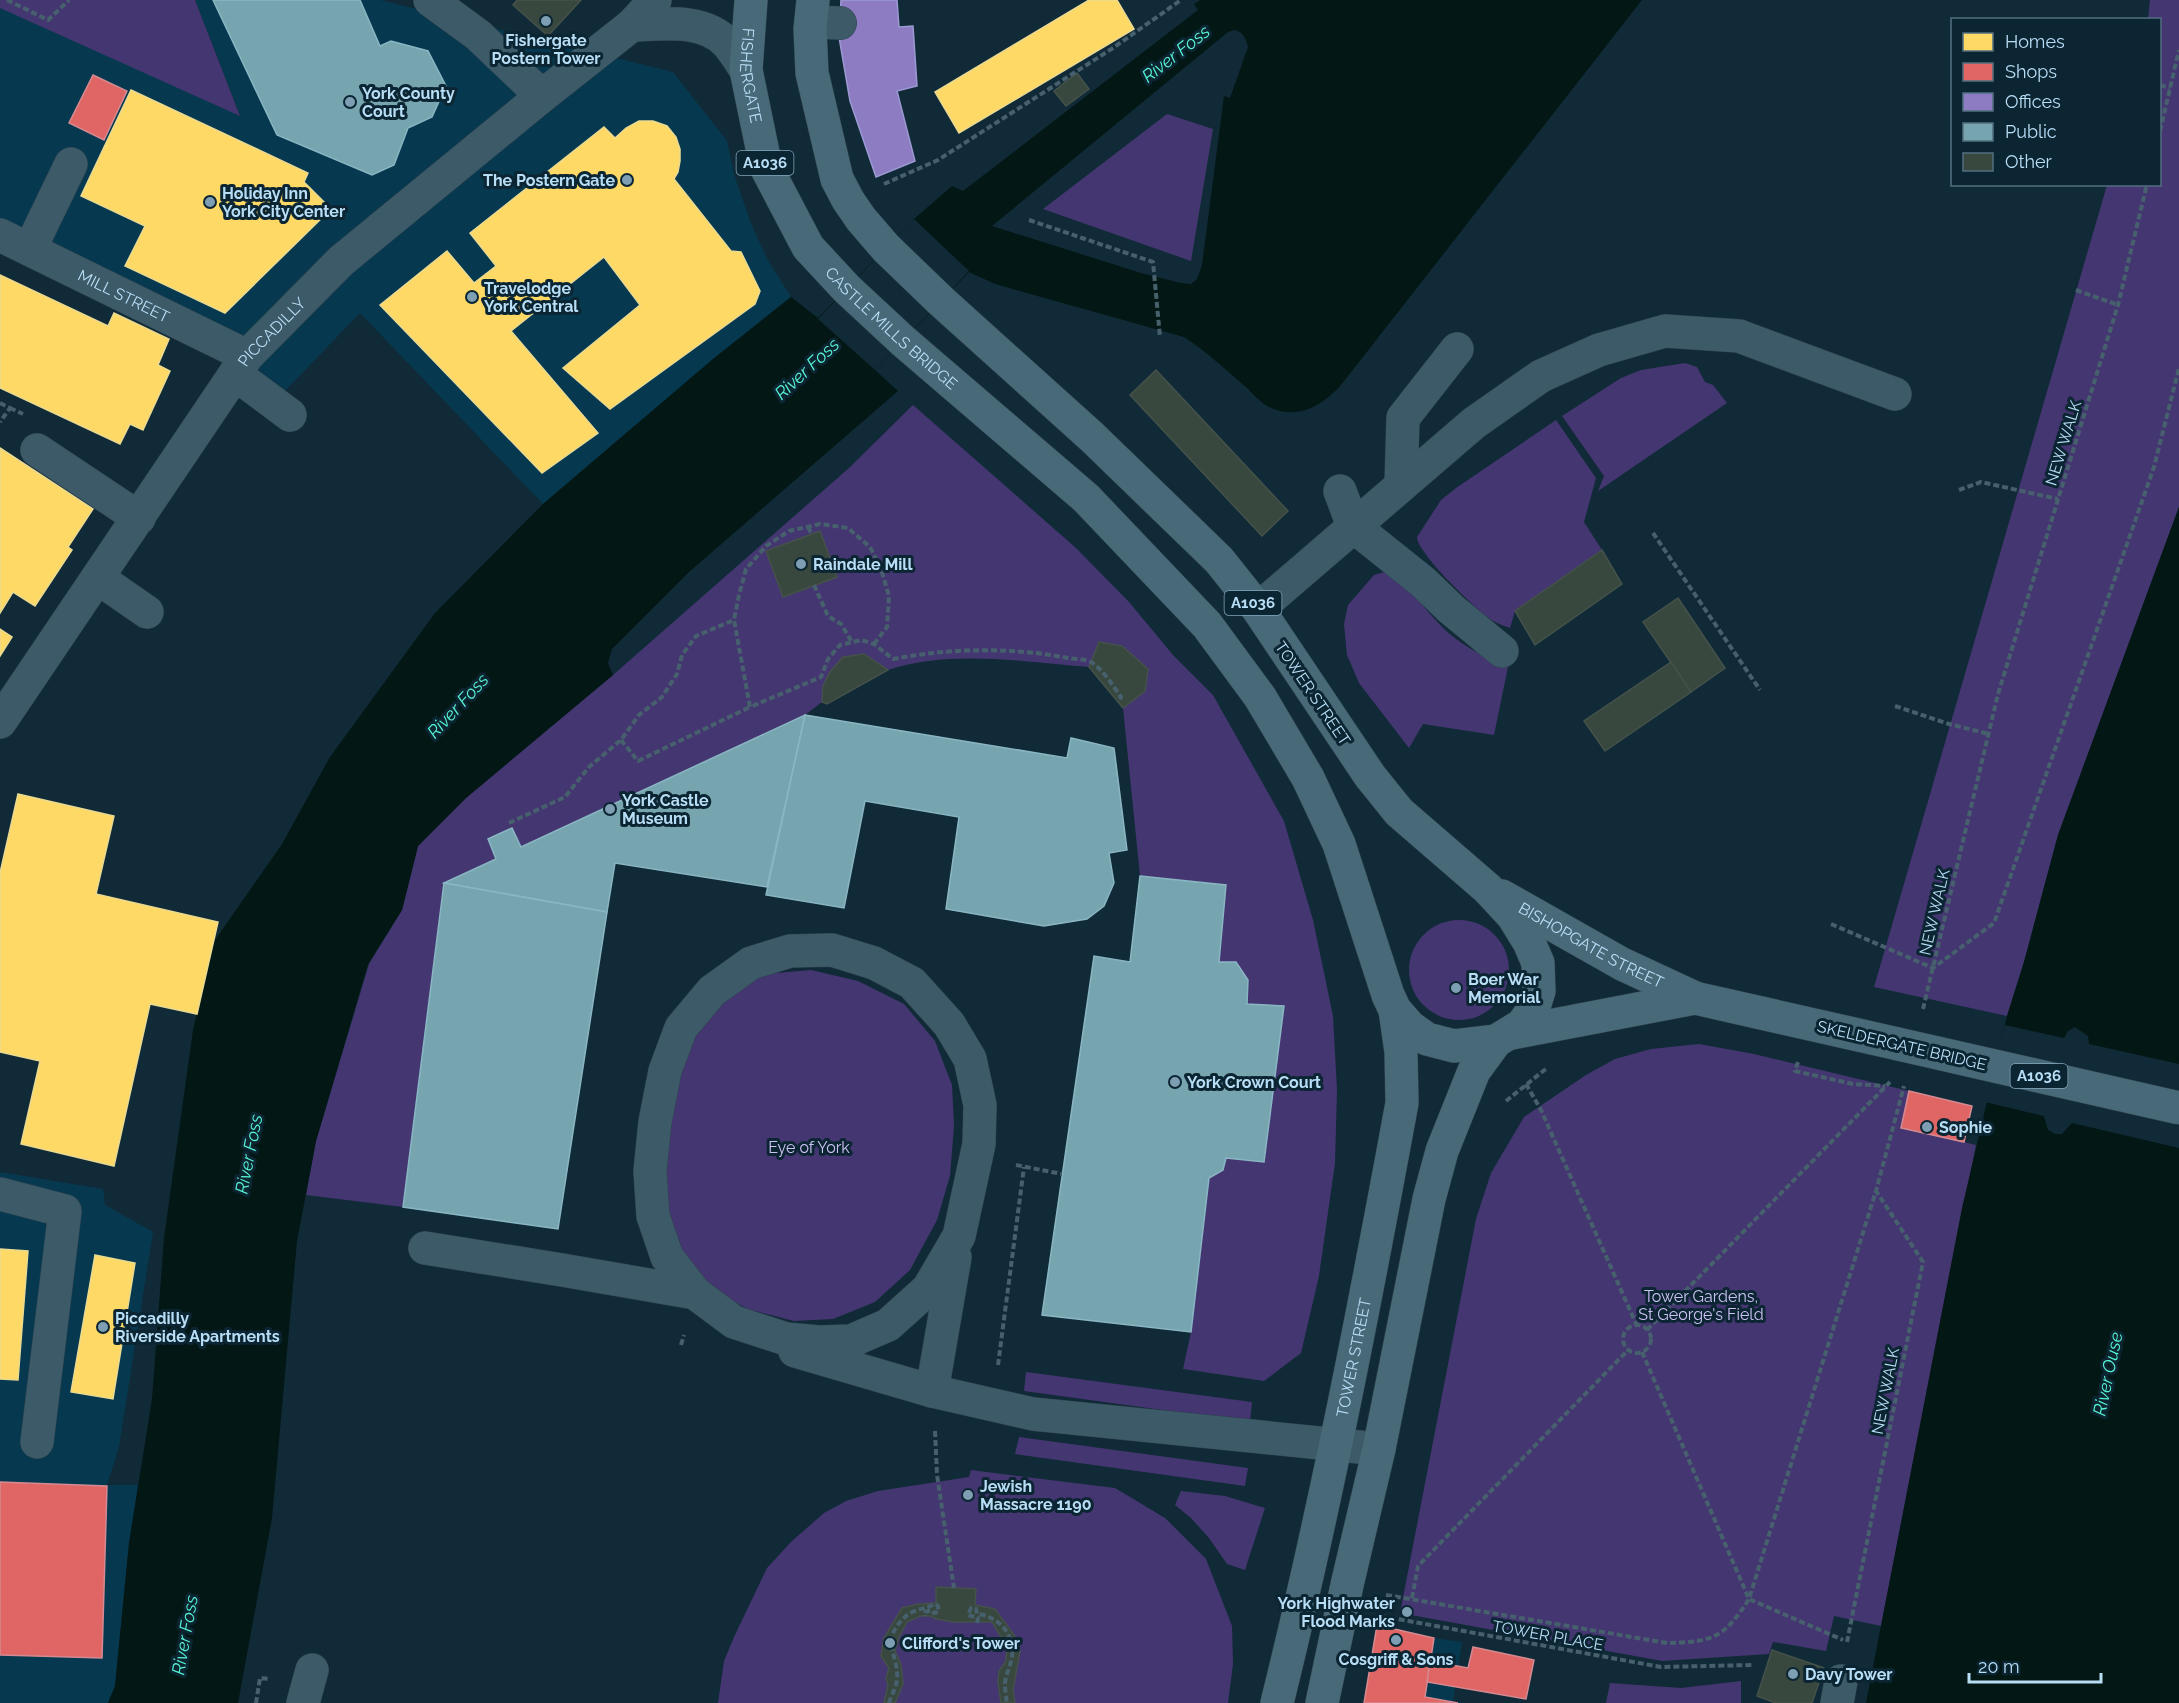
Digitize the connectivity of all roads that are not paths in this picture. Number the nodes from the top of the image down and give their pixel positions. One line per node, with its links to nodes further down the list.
1 (430, 0): 7 (street)
2 (655, 0): 5 (street, PICCADILLY)
3 (751, 0): 6 (main road, FISHERGATE / A1036)
4 (821, 15): 22 (main road, TOWER STREET / A1036)
5 (632, 24): 6 (street); 7 (street, PICCADILLY)
6 (746, 70): 10 (main road, FISHERGATE / A1036)
7 (542, 96): 13 (street, PICCADILLY)
8 (71, 164): 11 (street)
9 (0, 235): 11 (street, MILL STREET)
10 (808, 247): 28 (main road, CASTLE MILLS BRIDGE / A1036)
11 (30, 249): 13 (street, MILL STREET)
12 (1457, 349): 17 (street)
13 (241, 365): 15 (street, MILL STREET); 19 (street, PICCADILLY)
14 (1894, 394): 17 (street)
15 (290, 415)
16 (45, 462): 19 (street)
17 (1401, 485): 20 (street)
18 (1340, 491): 20 (street)
19 (139, 518): 21 (street, PICCADILLY)
20 (1353, 526): 22 (street); 24 (street)
21 (98, 578): 23 (street); 25 (street, PICCADILLY)
22 (1258, 609): 26 (main road, TOWER STREET / A1036)
23 (147, 612)
24 (1502, 651)
25 (0, 722)
26 (1488, 889): 27 (main road, BISHOPGATE STREET / A1036); 30 (main road, A1036)
27 (1695, 998): 29 (main road, BISHOPGATE STREET / A1036); 30 (main road, BISHOPGATE STREET / A1036)
28 (1395, 1010): 30 (main road, A1036); 39 (main road, TOWER STREET)
29 (1765, 1014): 31 (main road, SKELDERGATE BRIDGE / A1036, bridge)
30 (1504, 1037): 40 (main road)
31 (2179, 1108)
32 (0, 1194): 38 (street)
33 (959, 1236): 35 (street); 36 (street); 37 (street)
34 (425, 1248): 35 (street)
35 (695, 1293): 36 (street)
36 (734, 1322): 37 (street)
37 (932, 1391): 39 (street)
38 (37, 1443)
39 (1336, 1443): 40 (street); 43 (main road, TOWER STREET)
40 (1379, 1449): 44 (main road)
41 (312, 1670): 42 (street)
42 (303, 1703)
43 (1277, 1703)
44 (1322, 1703)

